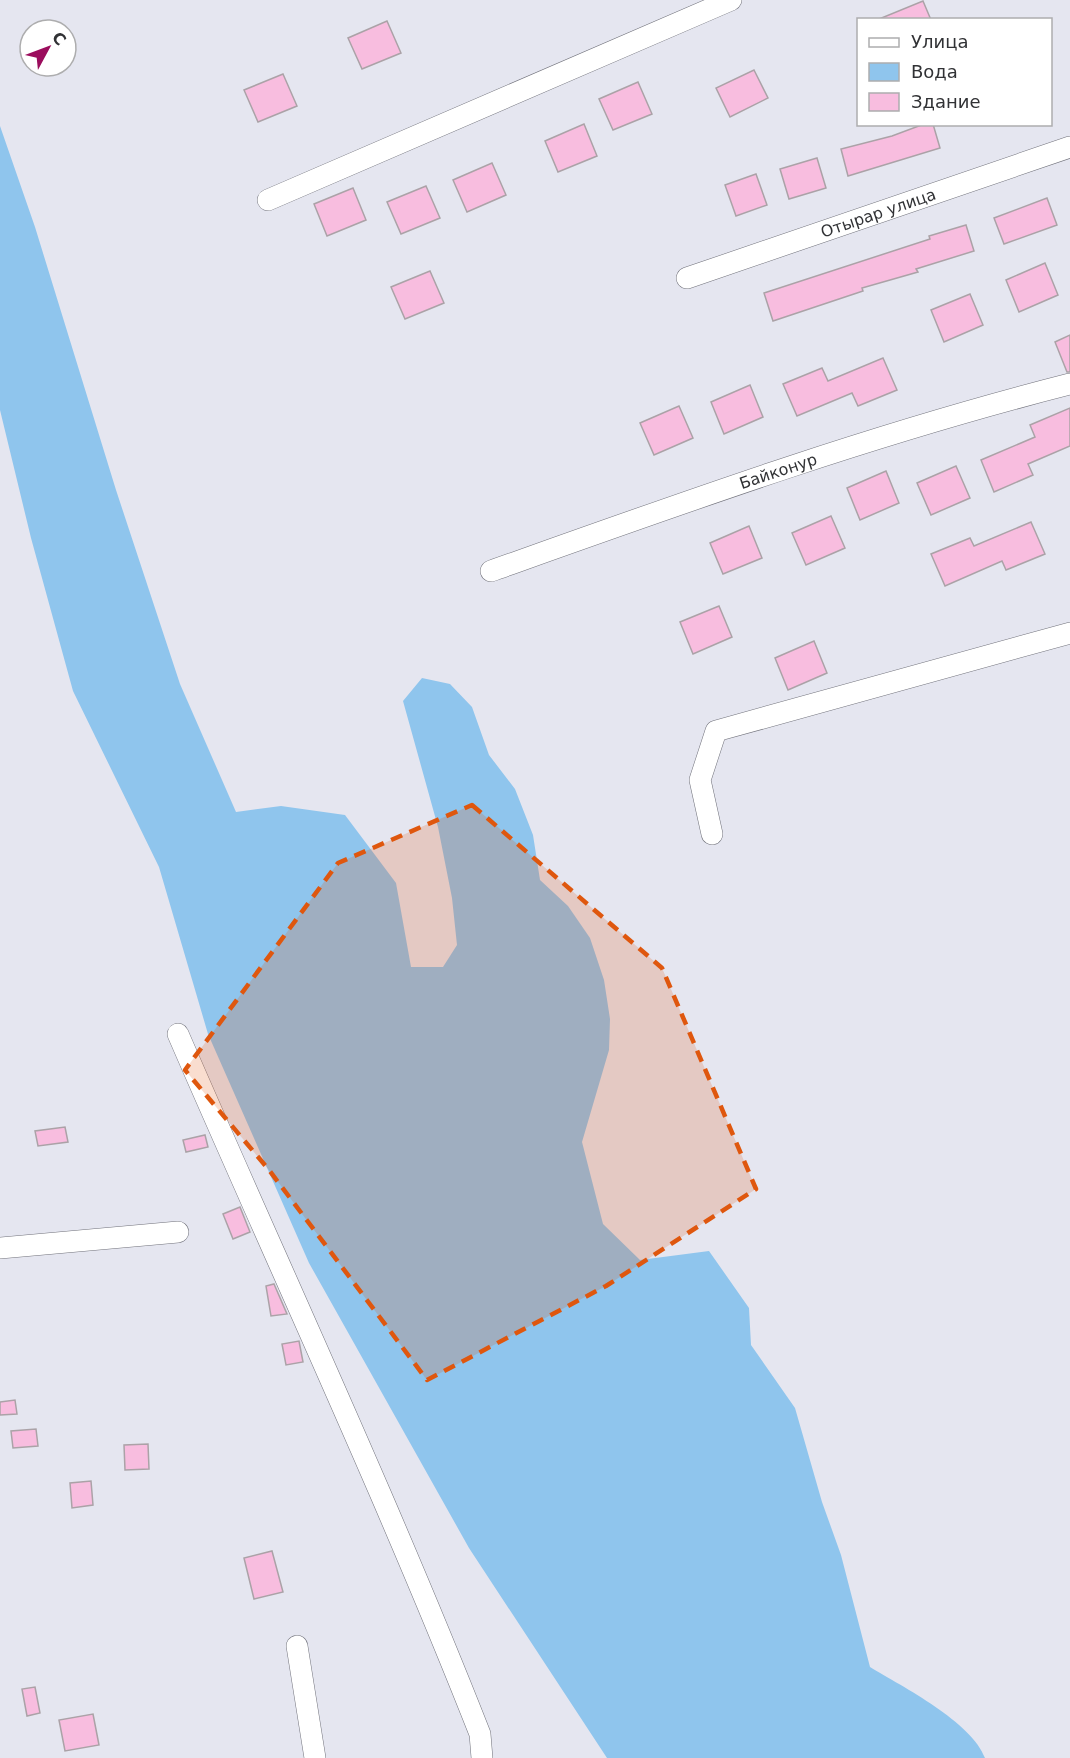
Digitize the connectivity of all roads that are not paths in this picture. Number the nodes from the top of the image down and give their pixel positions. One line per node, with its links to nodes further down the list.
1 (731, 0): 3 (street)
2 (1070, 147): 4 (street, Отырар улица)
3 (268, 200)
4 (687, 278)
5 (1070, 384): 6 (street, Байконур)
6 (491, 571)
7 (1070, 633): 8 (street)
8 (712, 834)
9 (178, 1034): 14 (street)
10 (178, 1232): 11 (street)
11 (0, 1248)
12 (297, 1646): 13 (street)
13 (315, 1758)
14 (482, 1758)

